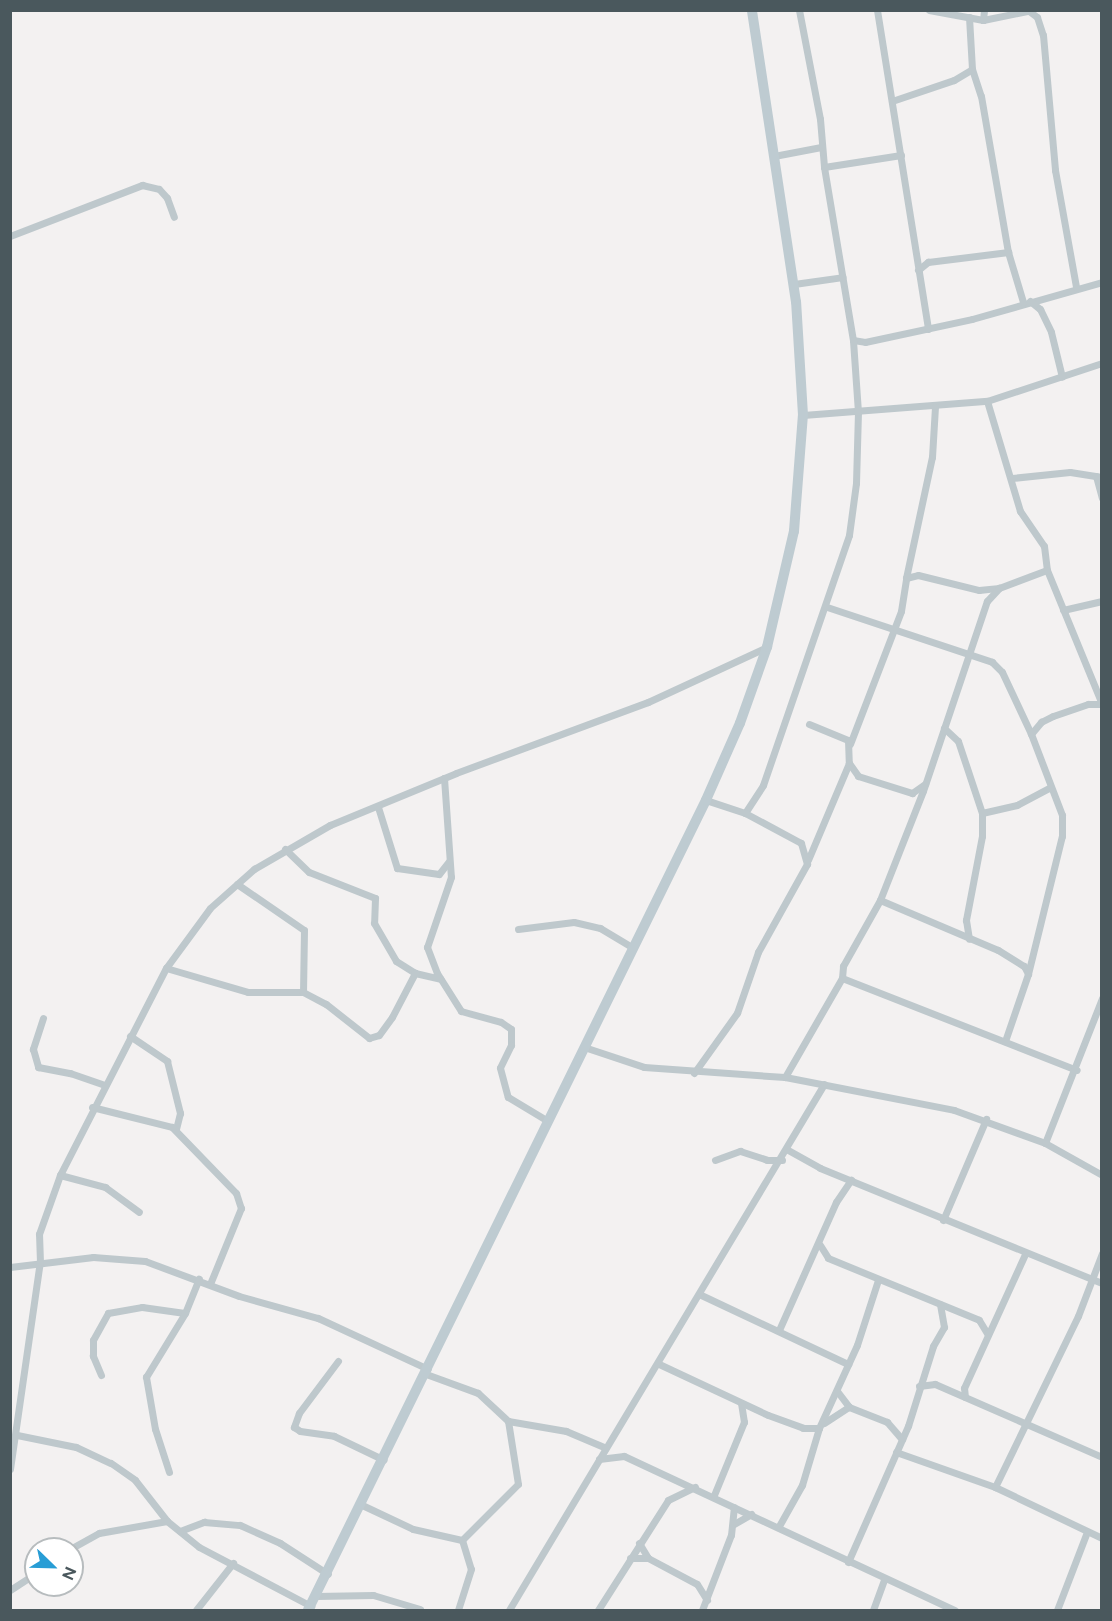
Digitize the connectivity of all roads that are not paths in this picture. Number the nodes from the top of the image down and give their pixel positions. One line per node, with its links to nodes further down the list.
1 (753, 10): 13 (main road)
2 (799, 10): 11 (street)
3 (877, 10): 10 (street)
4 (929, 10): 7 (street)
5 (984, 10): 8 (street)
6 (1030, 11): 8 (street); 24 (street)
7 (969, 17): 8 (street); 9 (street)
8 (983, 20)
9 (972, 69): 10 (street); 17 (street)
10 (892, 101): 12 (street)
11 (821, 147): 13 (street); 14 (street)
12 (901, 155): 14 (street); 18 (street)
13 (774, 156): 23 (main road)
14 (824, 167): 21 (street)
15 (174, 217): 16 (street)
16 (10, 236)
17 (1008, 252): 19 (street); 25 (street)
18 (915, 256): 19 (street); 20 (street)
19 (928, 262): 20 (street)
20 (918, 270): 26 (street)
21 (843, 277): 23 (street); 27 (street)
22 (1101, 282): 24 (street)
23 (794, 284): 33 (main road)
24 (1076, 287): 25 (street)
25 (1026, 302): 26 (street); 29 (street)
26 (928, 329): 27 (street)
27 (853, 340): 32 (street)
28 (1101, 363): 29 (street)
29 (1062, 377): 30 (street)
30 (987, 401): 31 (street); 35 (street)
31 (935, 407): 32 (street); 38 (street)
32 (858, 412): 33 (street); 43 (street)
33 (803, 416): 46 (main road)
34 (1099, 476): 35 (street); 36 (street)
35 (1012, 478): 37 (street)
36 (1101, 498)
37 (1047, 570): 39 (street); 44 (street)
38 (906, 578): 40 (street); 45 (street)
39 (999, 588): 40 (street); 41 (street)
40 (979, 590): 41 (street)
41 (987, 601): 47 (street)
42 (1101, 601): 44 (street)
43 (827, 607): 45 (street); 63 (street)
44 (1063, 610): 48 (street)
45 (892, 629): 47 (street); 56 (street)
46 (767, 647): 58 (street); 61 (main road)
47 (968, 653): 51 (street); 54 (street)
48 (1096, 691): 49 (street); 50 (street)
49 (1088, 704): 50 (street); 52 (street)
50 (1101, 704)
51 (1024, 718): 52 (street); 55 (street)
52 (1041, 722): 55 (street)
53 (809, 724): 56 (street)
54 (944, 728): 59 (street); 64 (street)
55 (1031, 734): 60 (street)
56 (850, 744): 57 (street)
57 (849, 763): 59 (street); 67 (street)
58 (444, 778): 62 (street); 66 (street)
59 (925, 784): 69 (street)
60 (1051, 787): 64 (street); 77 (street)
61 (706, 800): 63 (street); 74 (main road)
62 (378, 807): 65 (street); 66 (street)
63 (745, 813): 67 (street)
64 (982, 813): 73 (street)
65 (285, 849): 68 (street); 76 (street)
66 (450, 859): 79 (street)
67 (807, 864): 87 (street)
68 (237, 884): 75 (street); 80 (street)
69 (880, 900): 70 (street); 71 (street)
70 (894, 906): 71 (street); 73 (street)
71 (876, 909): 78 (street)
72 (518, 930): 74 (street)
73 (969, 939): 77 (street)
74 (632, 947): 85 (main road)
75 (166, 968): 80 (street); 83 (street)
76 (415, 973): 79 (street); 80 (street)
77 (1028, 974): 84 (street)
78 (842, 978): 84 (street); 88 (street)
79 (440, 979): 93 (street)
80 (303, 992)
81 (1101, 998): 86 (street)
82 (43, 1018): 90 (street)
83 (130, 1036): 90 (street); 94 (street)
84 (1005, 1041): 86 (street)
85 (584, 1047): 87 (street); 93 (main road)
86 (1077, 1070): 95 (street)
87 (694, 1073): 88 (street)
88 (785, 1077): 89 (street)
89 (824, 1084): 92 (street); 96 (street)
90 (104, 1085): 91 (street)
91 (92, 1107): 94 (street); 99 (street)
92 (986, 1119): 95 (street); 103 (street)
93 (548, 1120): 128 (main road)
94 (176, 1129): 115 (street)
95 (1045, 1143): 100 (street)
96 (788, 1150): 98 (street); 101 (street)
97 (715, 1160): 98 (street)
98 (782, 1160): 116 (street)
99 (60, 1175): 102 (street); 109 (street)
100 (1101, 1175)
101 (851, 1180): 103 (street); 104 (street)
102 (139, 1212)
103 (943, 1220): 106 (street)
104 (820, 1245): 107 (street); 108 (street)
105 (1101, 1253): 113 (street)
106 (1026, 1254): 113 (street); 120 (street)
107 (813, 1258): 108 (street); 123 (street)
108 (828, 1258): 112 (street)
109 (40, 1262): 110 (street); 111 (street); 140 (street)
110 (10, 1267)
111 (199, 1279): 115 (street); 119 (street)
112 (878, 1280): 117 (street); 127 (street)
113 (1092, 1280): 114 (street); 138 (street)
114 (1101, 1283)
115 (210, 1284): 128 (street)
116 (699, 1294): 123 (street); 126 (street)
117 (940, 1304): 118 (street); 121 (street)
118 (954, 1310): 121 (street); 122 (street)
119 (185, 1313): 129 (street); 148 (street)
120 (997, 1315): 122 (street); 124 (street)
121 (944, 1320): 130 (street)
122 (979, 1320): 124 (street)
123 (778, 1330): 127 (street)
124 (988, 1335): 132 (street)
125 (338, 1361): 145 (street)
126 (658, 1364): 133 (street); 142 (street)
127 (848, 1364): 131 (street)
128 (427, 1371): 137 (street); 145 (main road)
129 (101, 1375)
130 (919, 1386): 132 (street); 141 (street)
131 (837, 1390): 134 (street); 139 (street)
132 (965, 1397): 138 (street)
133 (741, 1403): 135 (street); 136 (street)
134 (849, 1407): 139 (street); 141 (street)
135 (761, 1411): 136 (street); 139 (street)
136 (744, 1418): 151 (street)
137 (508, 1421): 142 (street); 161 (street)
138 (1025, 1425): 144 (street); 150 (street)
139 (820, 1427): 157 (street)
140 (17, 1436): 147 (street); 155 (street)
141 (902, 1439): 143 (street)
142 (606, 1448): 146 (street)
143 (896, 1452): 150 (street); 166 (street)
144 (1101, 1457)
145 (384, 1460): 152 (main road)
146 (599, 1460): 149 (street); 177 (street)
147 (10, 1469)
148 (169, 1472)
149 (695, 1487): 151 (street); 163 (street)
150 (995, 1488): 159 (street)
151 (714, 1495): 153 (street)
152 (362, 1505): 161 (street); 168 (main road)
153 (734, 1507): 154 (street); 156 (street)
154 (751, 1514): 156 (street); 157 (street)
155 (167, 1521): 158 (street); 162 (street)
156 (734, 1524): 173 (street)
157 (779, 1526): 166 (street)
158 (180, 1531): 167 (street); 168 (street)
159 (1087, 1532): 160 (street); 181 (street)
160 (1101, 1538)
161 (462, 1540): 176 (street)
162 (84, 1541)
163 (639, 1543): 164 (street); 165 (street)
164 (648, 1557): 165 (street); 173 (street)
165 (630, 1558): 178 (street)
166 (848, 1562): 169 (street)
167 (233, 1563): 172 (street); 175 (street)
168 (328, 1574): 172 (main road)
169 (884, 1579): 179 (street); 180 (street)
170 (24, 1581): 171 (street)
171 (10, 1590)
172 (312, 1604): 174 (street)
173 (705, 1607)
174 (420, 1609)
175 (196, 1611)
176 (458, 1611)
177 (509, 1611)
178 (598, 1611)
179 (873, 1611)
180 (955, 1611)
181 (1057, 1611)

